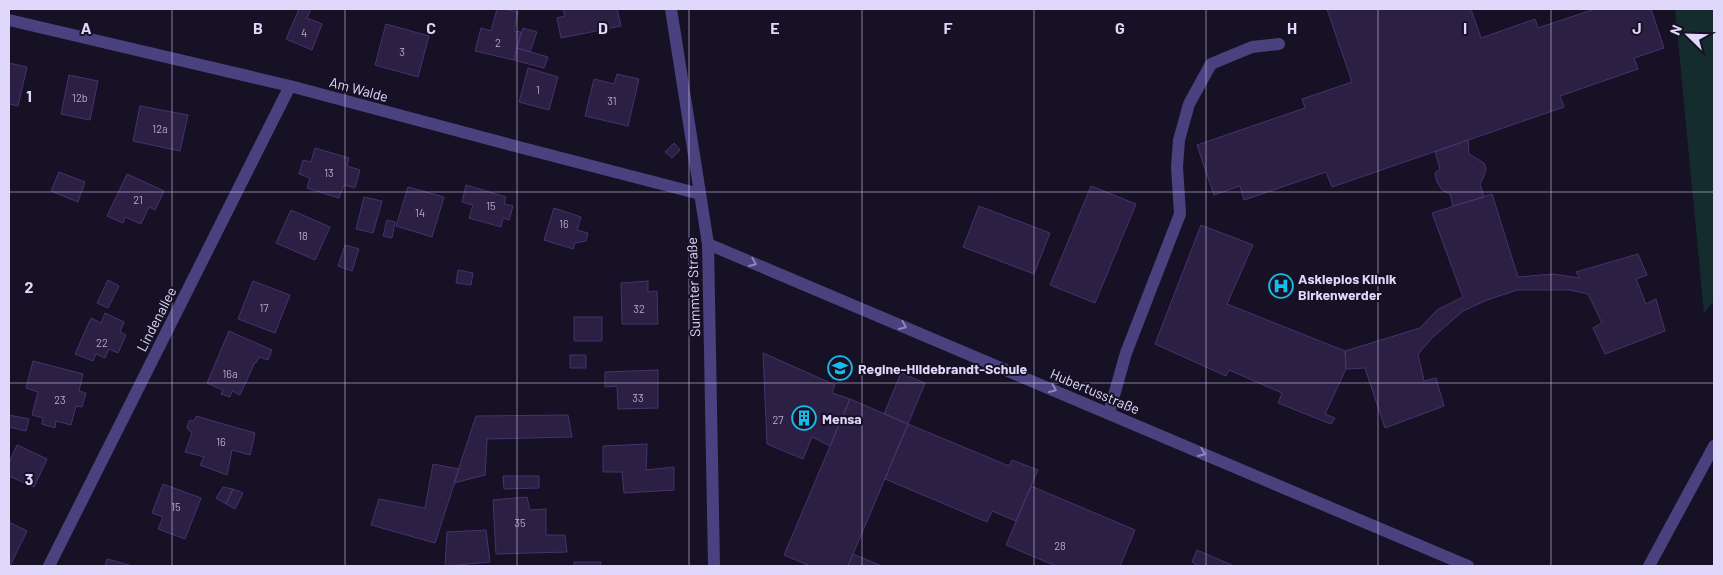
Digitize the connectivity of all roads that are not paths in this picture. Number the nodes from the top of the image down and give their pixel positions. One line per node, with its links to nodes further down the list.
1 (671, 9): 5 (street, Summter Straße)
2 (9, 20): 4 (street, Am Walde)
3 (1279, 44): 7 (street)
4 (290, 86): 5 (street, Am Walde); 9 (street, Lindenallee)
5 (700, 194): 6 (street, Summter Straße)
6 (708, 244): 7 (street, Hubertusstraße, one-way to 7); 10 (street, Summter Straße)
7 (1109, 413): 11 (street, Hubertusstraße, one-way to 11)
8 (1714, 446): 12 (street)
9 (49, 566)
10 (714, 566)
11 (1468, 566)
12 (1649, 566)

